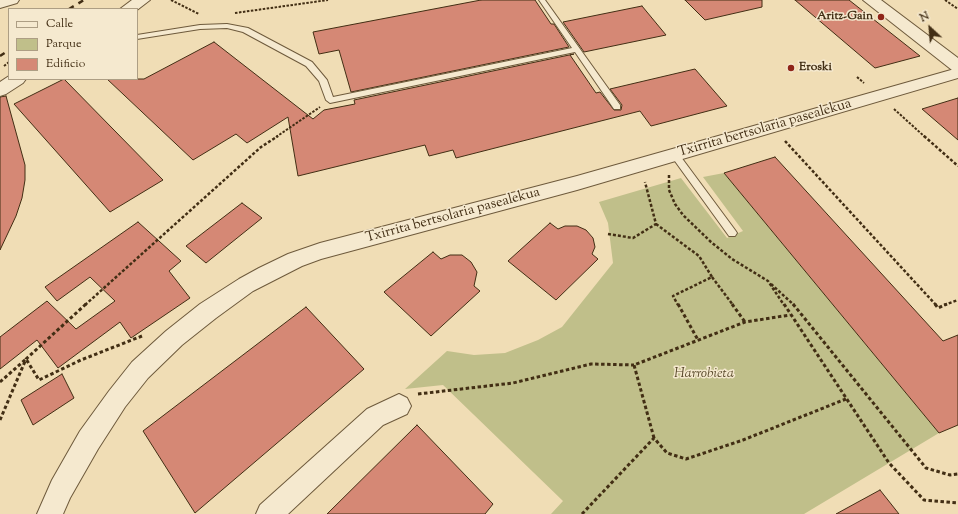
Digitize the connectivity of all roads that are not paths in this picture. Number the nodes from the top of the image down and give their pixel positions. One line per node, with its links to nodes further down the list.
1 (12, 0): 5 (street)
2 (142, 0): 6 (street)
3 (542, 0): 8 (lane)
4 (871, 0): 9 (street)
5 (0, 4)
6 (130, 8)
7 (138, 37): 8 (lane)
8 (577, 49): 13 (lane)
9 (958, 66)
10 (958, 73): 14 (street, Txirrita bertsolaria pasealekua)
11 (15, 80): 12 (street)
12 (0, 90)
13 (617, 107)
14 (667, 166): 15 (lane); 17 (street, Txirrita bertsolaria pasealekua)
15 (732, 233)
16 (399, 406): 18 (street)
17 (50, 514)
18 (269, 514)

